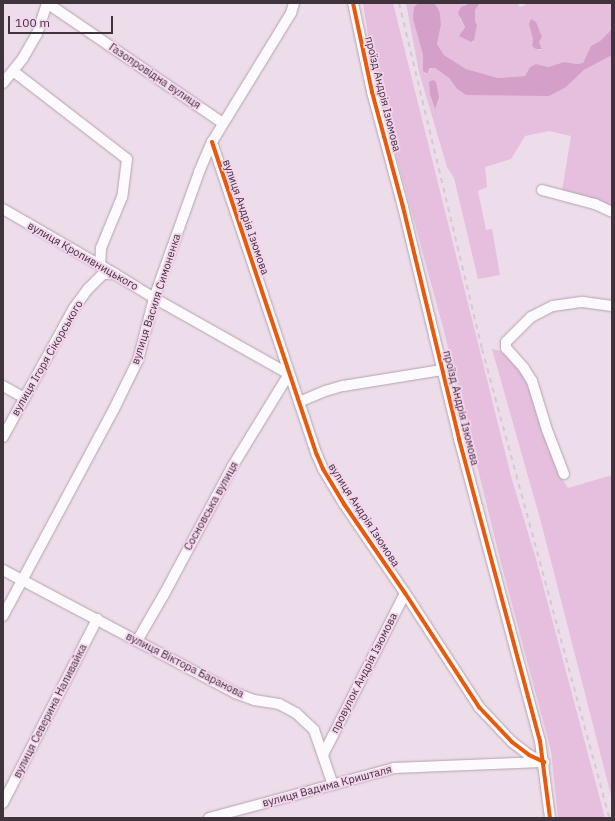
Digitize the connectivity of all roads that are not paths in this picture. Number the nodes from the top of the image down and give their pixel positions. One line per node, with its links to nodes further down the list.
1 (47, 3): 4 (street, Газопровідна вулиця); 6 (street, Газопровідна вулиця)
2 (294, 3): 6 (street, вулиця Василя Симоненка)
3 (353, 3): 15 (street, проїзд Андрія Ізюмова)
4 (14, 71): 5 (street, Газопровідна вулиця); 11 (street)
5 (3, 82)
6 (223, 123): 7 (street, вулиця Василя Симоненка)
7 (212, 142): 13 (street, вулиця Василя Симоненка); 16 (street, вулиця Андрія Ізюмова)
8 (542, 190): 10 (street)
9 (3, 209): 11 (street, вулиця Кропивницького)
10 (612, 212)
11 (100, 265): 12 (street, вулиця Кропивницького)
12 (115, 274): 13 (street, вулиця Кропивницького); 18 (street, вулиця Ігоря Сікорського)
13 (154, 298): 16 (street, вулиця Кропивницького); 23 (street, вулиця Василя Симоненка)
14 (612, 306): 21 (street)
15 (442, 370): 19 (street, проїзд Андрія Ізюмова); 29 (street, проїзд Андрія Ізюмова)
16 (289, 374): 19 (street, вулиця Андрія Ізюмова); 27 (street, Сосновська вулиця)
17 (3, 386): 18 (street)
18 (25, 398): 20 (street, вулиця Ігоря Сікорського)
19 (298, 402): 24 (street, вулиця Андрія Ізюмова)
20 (3, 437)
21 (564, 474)
22 (3, 570): 23 (street, вулиця Віктора Баранова)
23 (22, 580): 25 (street, вулиця Василя Симоненка); 26 (street, вулиця Віктора Баранова)
24 (405, 593): 28 (street, провулок Андрія Ізюмова); 29 (street, вулиця Андрія Ізюмова)
25 (3, 616)
26 (97, 619): 27 (street, вулиця Віктора Баранова); 31 (street, вулиця Северина Наливайка)
27 (137, 640): 28 (street, вулиця Віктора Баранова)
28 (324, 753): 30 (street, вулиця Віктора Баранова)
29 (544, 762): 30 (street, вулиця Вадима Кришталя); 33 (street, проїзд Андрія Ізюмова)
30 (333, 785): 32 (street, вулиця Вадима Кришталя)
31 (3, 803)
32 (209, 818)
33 (550, 818)

